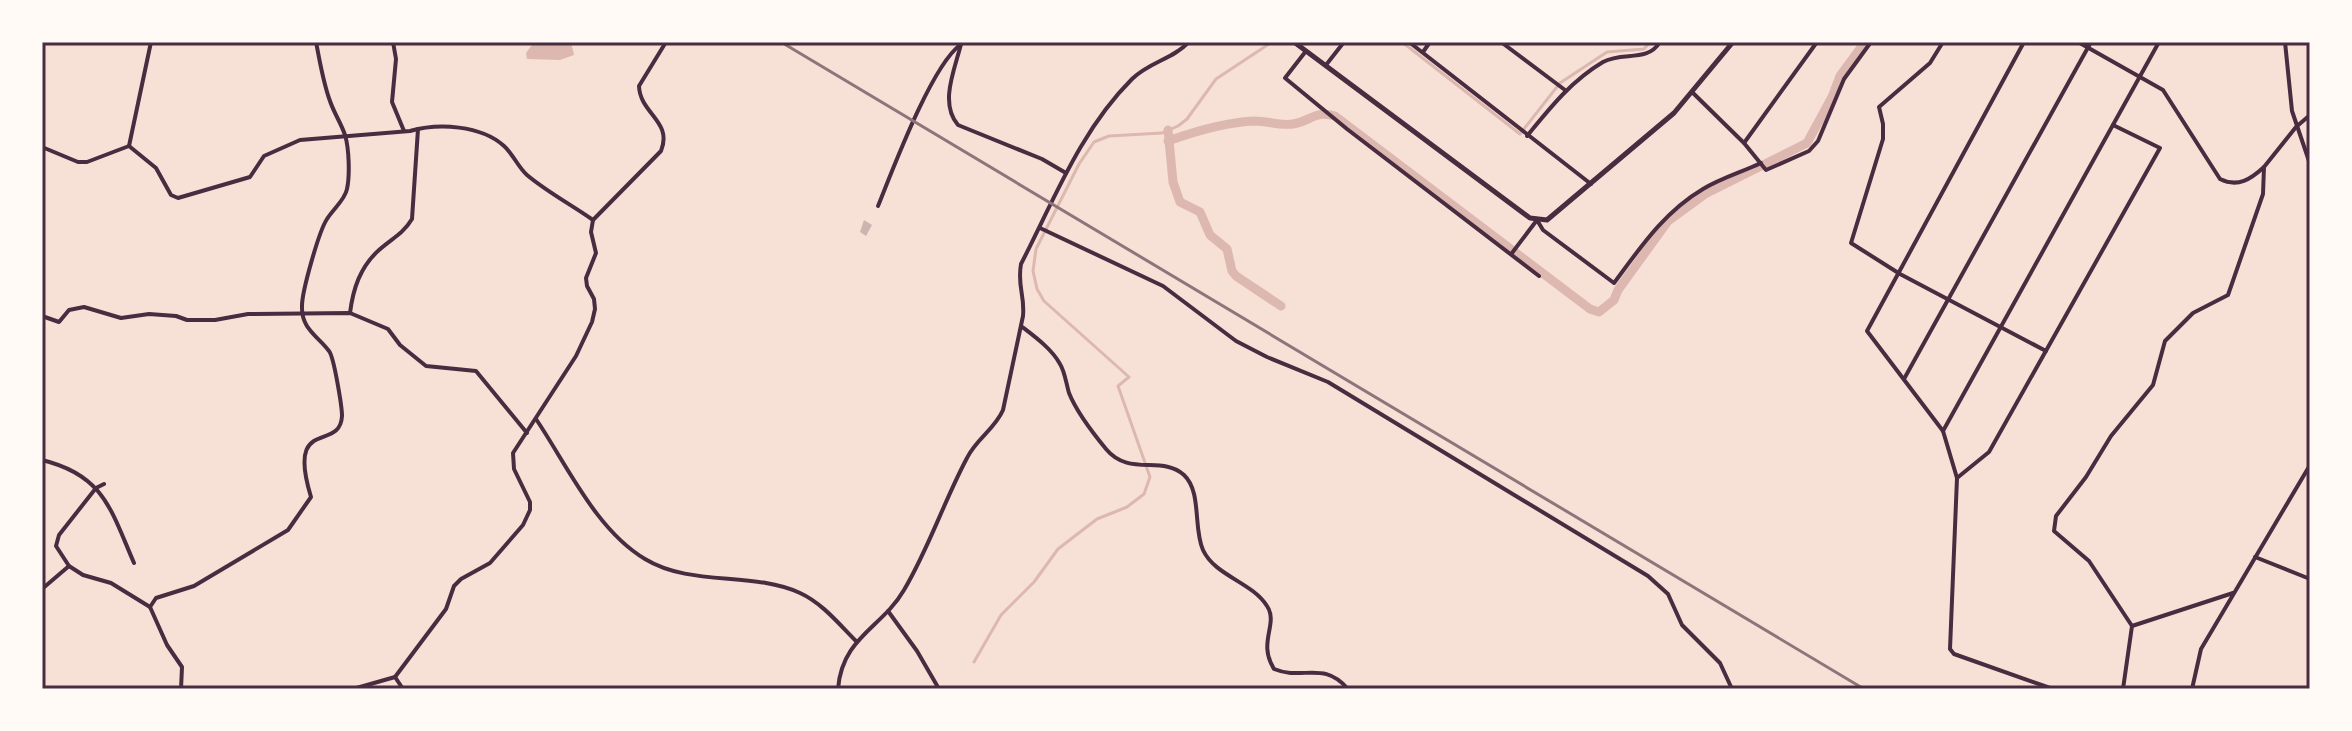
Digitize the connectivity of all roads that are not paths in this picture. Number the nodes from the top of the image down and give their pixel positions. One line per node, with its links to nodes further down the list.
1 (151, 42): 36 (street)
2 (316, 42): 34 (street)
3 (393, 42): 32 (street)
4 (666, 42): 44 (street)
5 (1189, 42): 41 (street)
6 (1294, 42): 22 (street)
7 (1344, 42): 24 (street)
8 (1409, 42): 23 (street)
9 (1430, 42): 23 (street)
10 (1501, 42): 26 (street)
11 (1660, 42): 26 (street)
12 (1733, 42): 27 (street)
13 (1817, 42): 35 (street)
14 (1871, 42): 38 (street)
15 (1943, 42): 48 (street)
16 (2024, 42): 48 (street)
17 (2078, 42): 21 (street)
18 (2159, 42): 25 (street)
19 (2285, 42): 30 (street)
20 (962, 43): 41 (street); 43 (street)
21 (2090, 45): 25 (street); 50 (street)
22 (1306, 51): 24 (street); 47 (street)
23 (1423, 52): 33 (street)
24 (1326, 66): 45 (street)
25 (2140, 76): 29 (street); 40 (street)
26 (1565, 90): 33 (street)
27 (1693, 93): 35 (street); 42 (street)
28 (2310, 115): 30 (street)
29 (2113, 125): 55 (street); 56 (street)
30 (2296, 127): 39 (street); 40 (street)
31 (418, 129): 32 (street); 44 (street); 51 (street)
32 (404, 131): 34 (street)
33 (1527, 136): 42 (street)
34 (346, 137): 36 (street); 52 (street)
35 (1744, 143): 38 (street)
36 (129, 146): 37 (street)
37 (42, 147)
38 (1761, 163): 45 (street)
39 (2310, 164)
40 (2264, 167): 74 (street)
41 (1066, 173): 46 (street)
42 (1591, 184): 45 (street)
43 (878, 206)
44 (593, 220): 58 (street)
45 (1537, 220): 47 (street)
46 (1040, 228): 54 (street); 83 (street)
47 (1512, 253): 49 (street)
48 (1900, 274): 50 (street); 57 (street)
49 (1539, 276)
50 (1949, 300): 55 (street); 57 (street)
51 (350, 313): 52 (street); 60 (street)
52 (303, 314): 53 (street); 72 (street)
53 (42, 316)
54 (1021, 326): 73 (street); 82 (street)
55 (2001, 328): 56 (street); 59 (street)
56 (2046, 351): 63 (street)
57 (1904, 379): 59 (street)
58 (536, 419): 60 (street); 75 (street)
59 (1943, 431): 63 (street)
60 (527, 433): 76 (street)
61 (42, 460): 65 (street)
62 (2310, 465): 66 (street)
63 (1957, 478): 84 (street)
64 (104, 484): 65 (street)
65 (96, 488): 67 (street); 68 (street)
66 (2255, 557): 69 (street); 71 (street)
67 (134, 563)
68 (69, 566): 70 (street); 72 (street)
69 (2310, 579)
70 (42, 589)
71 (2235, 592): 74 (street); 86 (street)
72 (150, 607): 77 (street)
73 (887, 610): 75 (street); 81 (street)
74 (2132, 626): 85 (street)
75 (856, 641): 80 (street)
76 (395, 677): 78 (street); 79 (street)
77 (181, 689)
78 (353, 689)
79 (403, 689)
80 (838, 689)
81 (939, 689)
82 (1348, 689)
83 (1732, 689)
84 (2053, 689)
85 (2123, 689)
86 (2192, 689)

